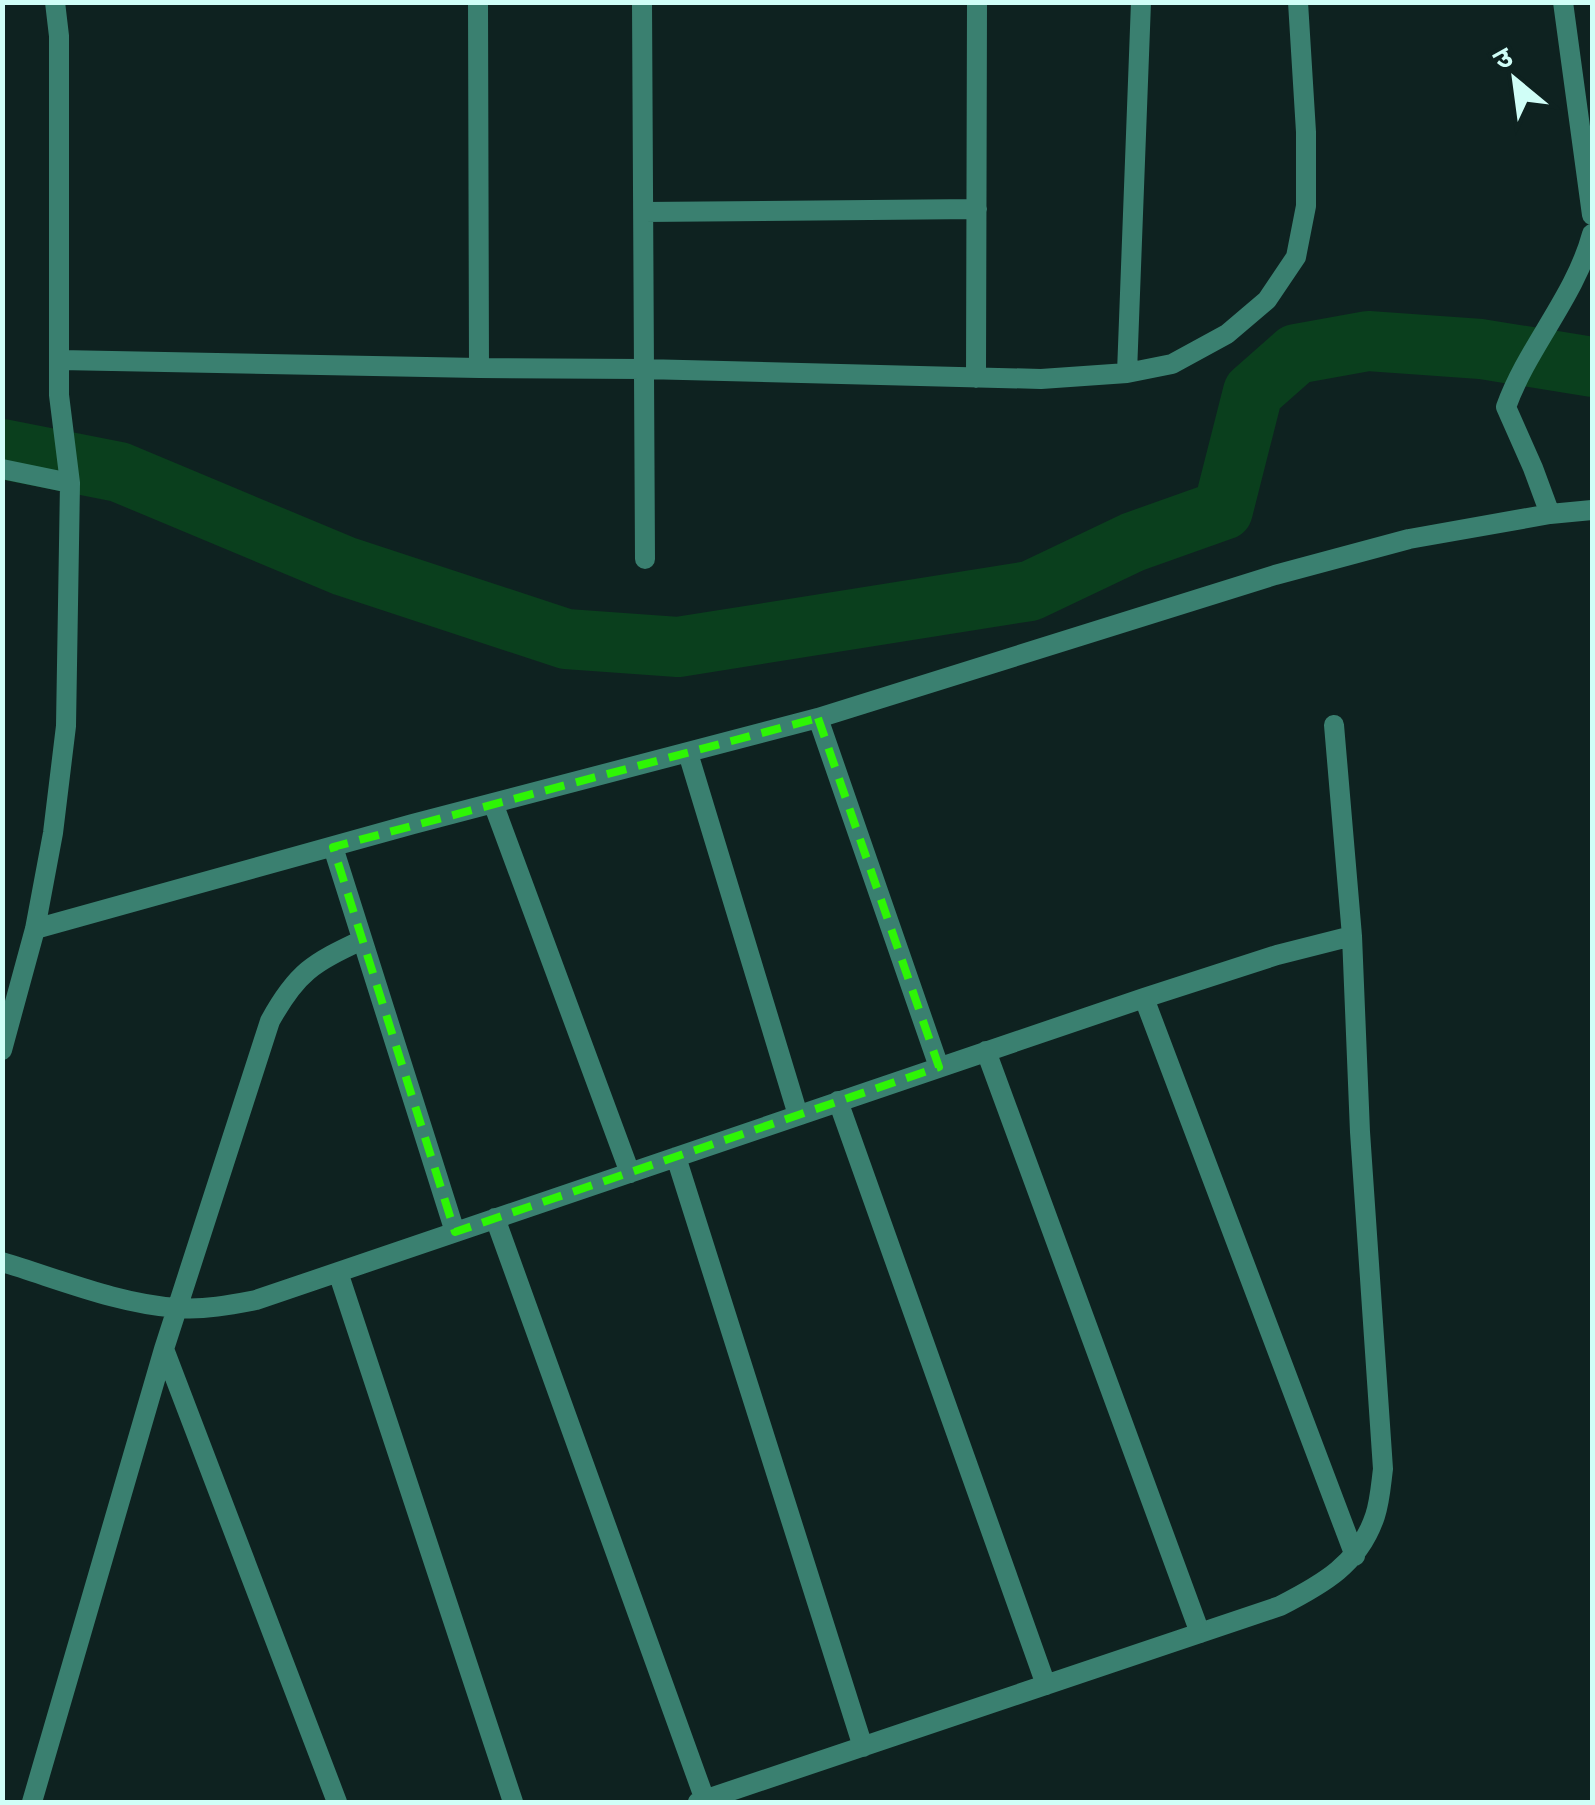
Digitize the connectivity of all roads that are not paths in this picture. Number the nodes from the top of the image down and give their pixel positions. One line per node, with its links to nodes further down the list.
1 (55, 2): 12 (street)
2 (478, 2): 13 (street)
3 (642, 2): 9 (street)
4 (977, 2): 8 (street)
5 (1141, 2): 15 (street)
6 (1298, 2): 15 (street)
7 (1563, 2): 10 (street)
8 (977, 209): 9 (street); 16 (street)
9 (644, 212): 14 (street)
10 (1592, 215)
11 (1592, 234): 20 (street)
12 (60, 360): 13 (street); 18 (street)
13 (478, 368): 14 (street)
14 (643, 369): 16 (street); 21 (street)
15 (1127, 373): 16 (street)
16 (976, 378)
17 (2, 469): 18 (street)
18 (70, 483): 27 (street)
19 (1592, 510): 20 (street)
20 (1550, 514): 22 (street)
21 (644, 558)
22 (818, 718): 24 (street); 33 (street)
23 (1334, 725): 28 (street)
24 (688, 752): 25 (street); 35 (street)
25 (493, 803): 26 (street); 37 (street)
26 (332, 847): 27 (street); 29 (street)
27 (34, 929): 31 (street)
28 (1352, 936): 30 (street); 44 (street)
29 (362, 940): 39 (street); 42 (street)
30 (1144, 998): 32 (street); 44 (street)
31 (2, 1050)
32 (986, 1051): 33 (street); 45 (street)
33 (939, 1067): 34 (street)
34 (838, 1101): 35 (street); 46 (street)
35 (798, 1115): 36 (street)
36 (676, 1157): 37 (street); 47 (street)
37 (630, 1172): 38 (street)
38 (495, 1218): 39 (street); 51 (street)
39 (455, 1232): 41 (street)
40 (2, 1262): 42 (street)
41 (338, 1272): 42 (street); 50 (street)
42 (178, 1308): 43 (street)
43 (164, 1350): 48 (street); 49 (street)
44 (1355, 1556): 45 (street)
45 (1200, 1633): 46 (street)
46 (1046, 1684): 47 (street)
47 (863, 1747): 51 (street)
48 (32, 1802)
49 (337, 1802)
50 (512, 1802)
51 (701, 1802)

